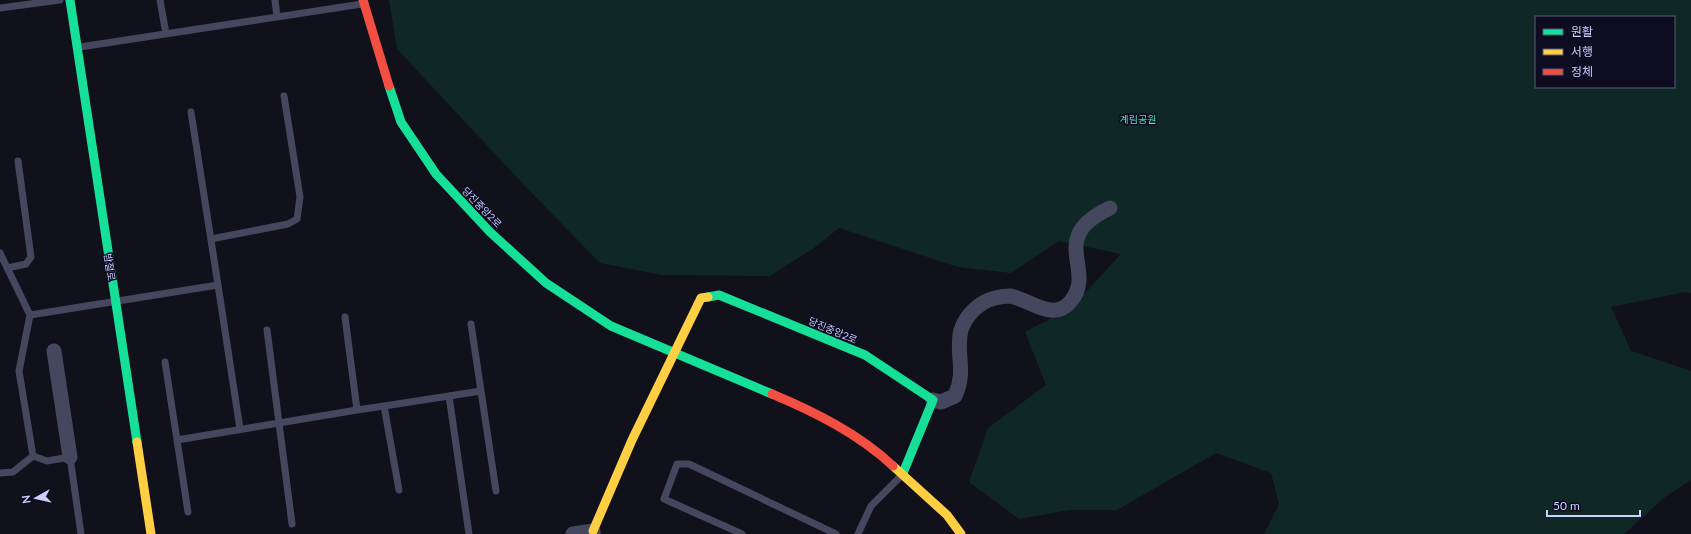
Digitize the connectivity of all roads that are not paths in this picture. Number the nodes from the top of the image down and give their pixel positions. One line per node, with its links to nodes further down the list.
1 (60, 0): 6 (lane)
2 (70, 0): 9 (street, 밤절로)
3 (160, 0): 8 (lane)
4 (275, 0): 7 (lane)
5 (363, 2): 7 (lane); 24 (street, 당진중앙2로)
6 (0, 8)
7 (277, 17): 8 (lane)
8 (166, 34): 9 (lane)
9 (77, 47): 18 (street, 밤절로)
10 (284, 96): 14 (lane)
11 (191, 112): 14 (lane)
12 (18, 161): 16 (lane)
13 (1110, 208): 28 (street)
14 (211, 239): 17 (lane)
15 (0, 253): 16 (lane)
16 (7, 268): 19 (lane)
17 (218, 285): 18 (lane); 32 (lane)
18 (116, 301): 19 (lane); 44 (street, 밤절로)
19 (30, 315): 34 (lane)
20 (345, 317): 30 (lane)
21 (471, 324): 26 (lane)
22 (267, 330): 31 (lane)
23 (54, 351): 35 (street)
24 (675, 354): 28 (street, 당진중앙2로); 36 (street, 당진중앙2로); 42 (street)
25 (165, 362): 33 (lane)
26 (481, 391): 27 (lane); 39 (lane)
27 (449, 396): 29 (lane); 45 (lane)
28 (932, 400): 36 (street)
29 (384, 406): 30 (lane); 38 (lane)
30 (357, 410): 31 (lane)
31 (279, 423): 32 (lane); 41 (lane)
32 (240, 429): 33 (lane)
33 (177, 440): 40 (lane)
34 (33, 456): 35 (lane); 37 (lane)
35 (70, 457): 43 (lane)
36 (903, 473): 49 (lane); 50 (street, 당진중앙2로)
37 (0, 474)
38 (399, 490)
39 (496, 490)
40 (188, 512)
41 (292, 524)
42 (593, 533): 46 (street)
43 (81, 534)
44 (150, 534)
45 (469, 534)
46 (573, 534)
47 (742, 534): 48 (lane)
48 (836, 534)
49 (858, 534)
50 (961, 534)

